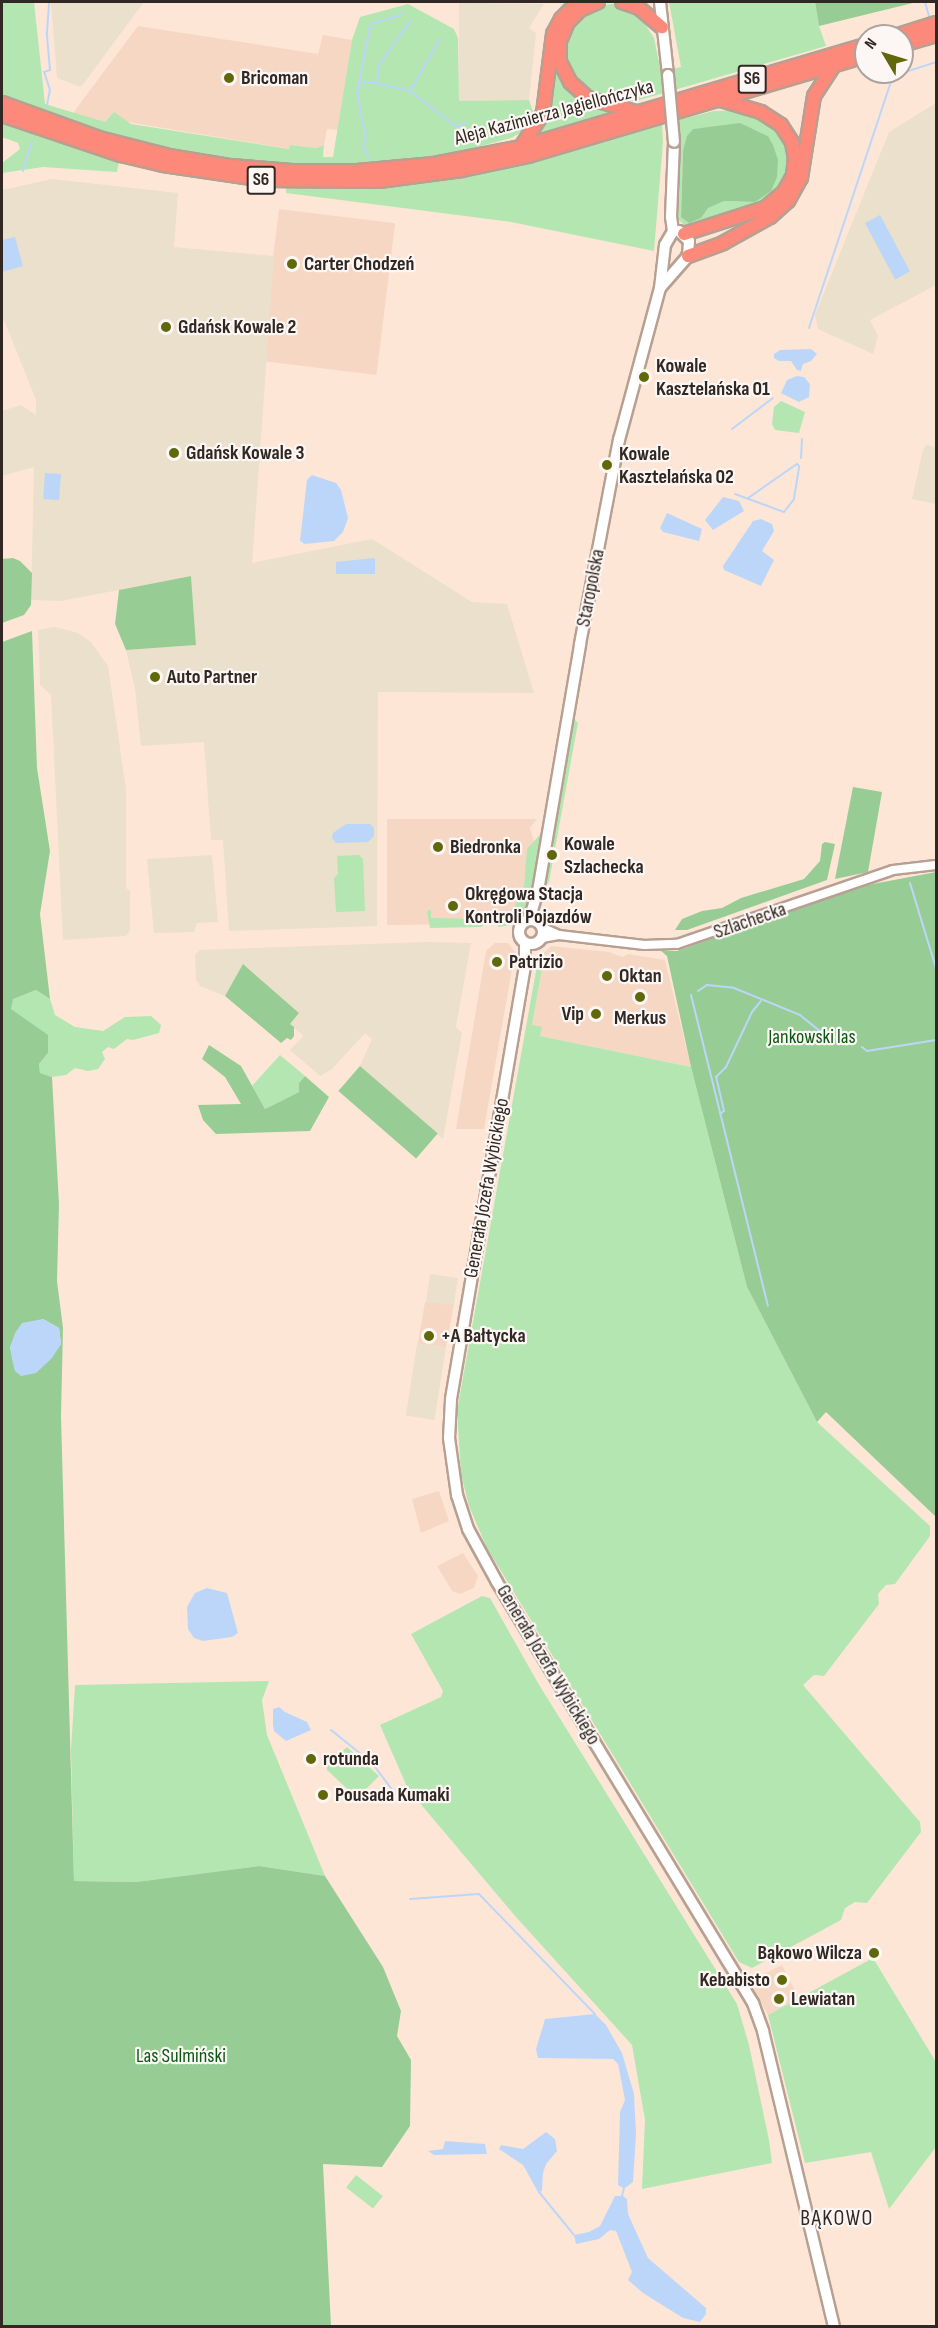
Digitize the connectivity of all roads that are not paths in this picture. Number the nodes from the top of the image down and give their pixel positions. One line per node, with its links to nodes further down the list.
1 (578, 2): 17 (highway)
2 (598, 2): 15 (highway)
3 (622, 2): 6 (highway)
4 (660, 2): 6 (main road)
5 (936, 23): 7 (highway)
6 (662, 27): 18 (main road, bridge)
7 (914, 30)
8 (936, 35): 9 (highway)
9 (914, 41)
10 (854, 49): 15 (highway, Aleja Kazimierza Jagiellończyka / S6)
11 (854, 59): 12 (highway, Aleja Kazimierza Jagiellończyka / S6)
12 (834, 65): 13 (highway, Aleja Kazimierza Jagiellończyka / S6); 20 (highway)
13 (720, 99): 16 (highway, Aleja Kazimierza Jagiellończyka / S6); 18 (highway)
14 (2, 103): 17 (highway, Aleja Kazimierza Jagiellończyka / S6)
15 (638, 113): 17 (highway, Aleja Kazimierza Jagiellończyka / S6)
16 (2, 115)
17 (521, 147)
18 (679, 233): 19 (main road); 20 (main road)
19 (665, 256): 20 (main road); 21 (main road, Staropolska)
20 (685, 259): 21 (main road, Staropolska)
21 (660, 288): 23 (main road, Staropolska)
22 (936, 865): 23 (street, Szlachecka)
23 (535, 932): 24 (main road, Generała Józefa Wybickiego)
24 (834, 2326)

